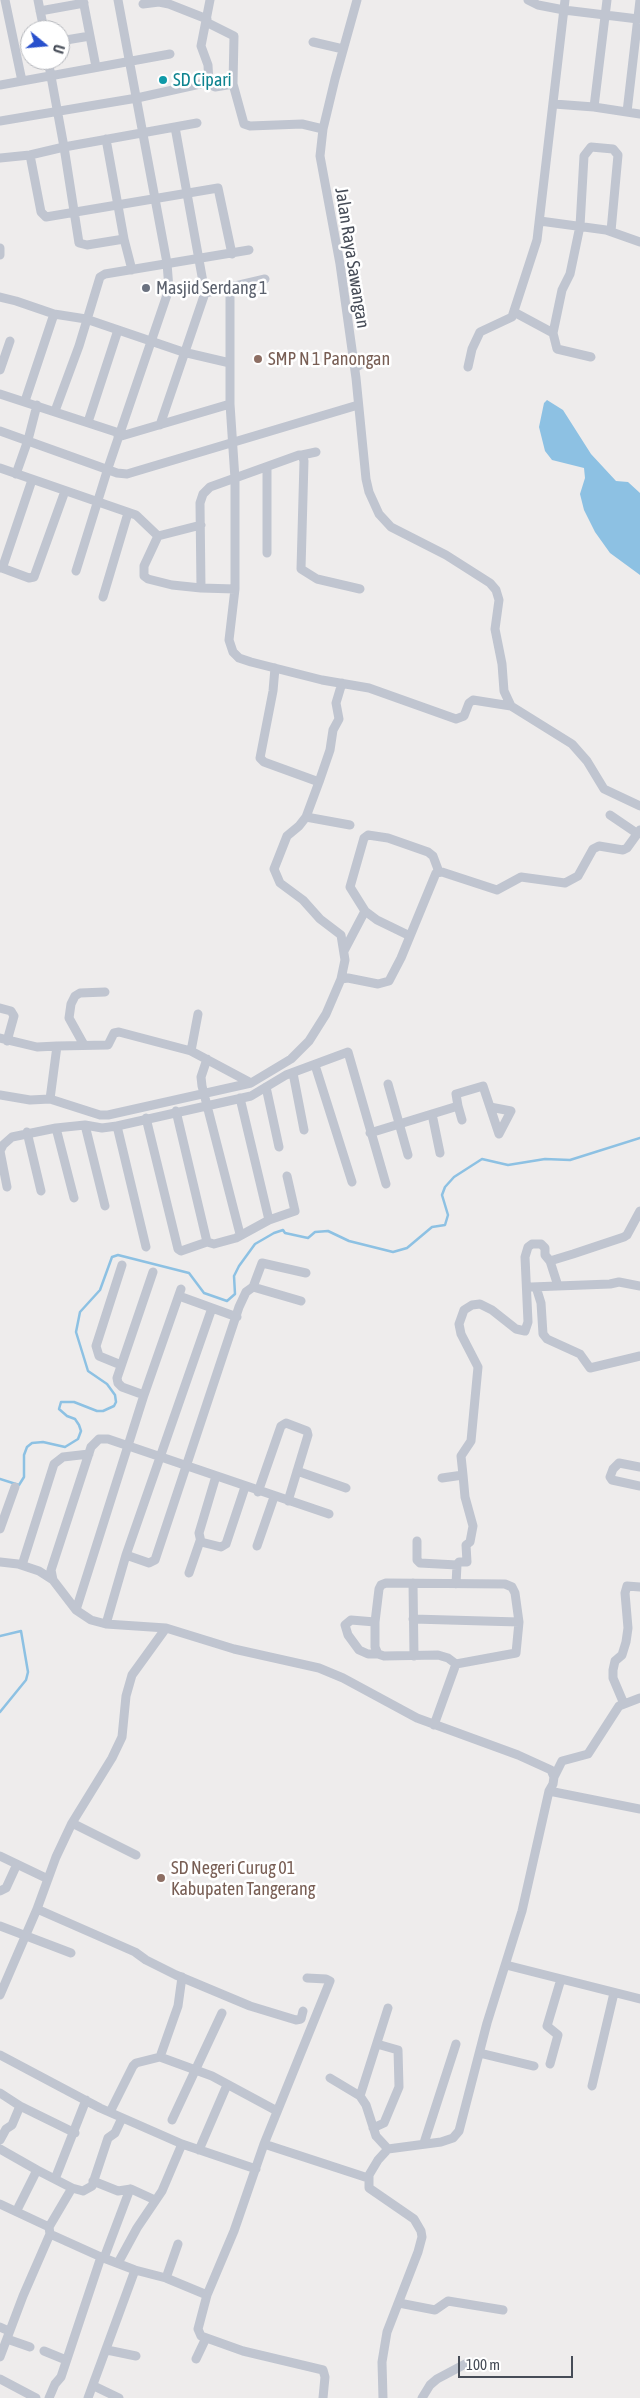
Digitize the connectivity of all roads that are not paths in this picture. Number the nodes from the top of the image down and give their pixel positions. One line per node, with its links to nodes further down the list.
1 (5, 0): 27 (street)
2 (38, 0): 12 (street)
3 (118, 0): 23 (street)
4 (210, 0): 16 (street)
5 (356, 0): 21 (street, Jalan Raya Sawangan)
6 (528, 0): 11 (street)
7 (607, 0): 13 (street)
8 (640, 0): 14 (street)
9 (84, 2): 12 (street); 17 (street)
10 (143, 4): 16 (street)
11 (564, 5): 13 (street); 32 (street)
12 (40, 11): 15 (street)
13 (605, 15): 14 (street); 33 (street)
14 (638, 19): 20 (street)
15 (42, 20)
16 (206, 21): 28 (street); 29 (street)
17 (90, 36): 18 (street); 24 (street)
18 (70, 39)
19 (313, 42): 21 (street)
20 (638, 43): 35 (street)
21 (343, 49): 40 (street, Jalan Raya Sawangan)
22 (170, 54): 23 (street)
23 (130, 61): 24 (street); 31 (street)
24 (96, 67): 26 (street)
25 (50, 70): 26 (street)
26 (51, 77): 27 (street); 34 (street)
27 (22, 81): 30 (street)
28 (208, 82): 29 (street); 31 (street)
29 (233, 84): 40 (street)
30 (0, 85)
31 (137, 98): 34 (street); 41 (street)
32 (554, 104): 33 (street); 50 (street)
33 (594, 107): 35 (street)
34 (58, 112): 37 (street); 43 (street)
35 (627, 112): 36 (street)
36 (640, 114)
37 (0, 121)
38 (197, 123): 39 (street)
39 (175, 127): 41 (street); 46 (street)
40 (323, 130): 78 (street, Jalan Raya Sawangan)
41 (144, 133): 42 (street); 47 (street)
42 (106, 140): 43 (street); 48 (street)
43 (64, 147): 44 (street); 49 (street)
44 (30, 155): 45 (street); 49 (street)
45 (0, 158)
46 (186, 193): 47 (street); 57 (street); 59 (street)
47 (154, 199): 48 (street); 60 (street)
48 (118, 206): 49 (street); 53 (street)
49 (74, 214): 53 (street)
50 (540, 221): 51 (street); 66 (street)
51 (580, 226): 52 (street); 52 (street); 70 (street)
52 (616, 233): 54 (street)
53 (124, 240): 61 (street)
54 (640, 242)
55 (0, 248): 58 (street)
56 (249, 250): 57 (street)
57 (232, 254): 59 (street)
58 (0, 255)
59 (199, 258): 60 (street); 64 (street)
60 (167, 263): 61 (street); 72 (street)
61 (132, 270): 68 (street)
62 (265, 279): 63 (street)
63 (230, 288): 64 (street); 76 (street)
64 (205, 293): 73 (street)
65 (0, 297): 67 (street)
66 (514, 312): 70 (street); 77 (street)
67 (54, 314): 68 (street); 81 (street)
68 (86, 319): 69 (street); 85 (street)
69 (118, 330): 72 (street); 86 (street)
70 (553, 332): 74 (street)
71 (10, 341): 79 (street)
72 (150, 341): 73 (street); 89 (street)
73 (183, 352): 76 (street); 87 (street)
74 (592, 357)
75 (377, 358): 78 (street)
76 (230, 363): 82 (street)
77 (468, 367)
78 (355, 368): 83 (street, Jalan Raya Sawangan)
79 (0, 370)
80 (0, 394): 81 (street)
81 (25, 401): 84 (street)
82 (230, 404): 87 (street); 91 (street)
83 (358, 405): 91 (street); 114 (street, Jalan Raya Sawangan)
84 (37, 406): 85 (street); 90 (street)
85 (55, 411): 86 (street)
86 (88, 422): 89 (street)
87 (160, 425): 89 (street)
88 (0, 431): 90 (street)
89 (119, 435): 96 (street)
90 (28, 440): 96 (street); 97 (street)
91 (234, 441): 96 (street); 98 (street)
92 (316, 452): 93 (street)
93 (302, 455): 94 (street); 110 (street)
94 (267, 467): 98 (street); 105 (street)
95 (0, 468): 97 (street)
96 (108, 468): 101 (street)
97 (16, 474): 99 (street)
98 (235, 479): 103 (street); 109 (street)
99 (32, 480): 100 (street); 106 (street)
100 (64, 491): 101 (street); 106 (street)
101 (98, 502): 102 (street); 107 (street)
102 (128, 513): 104 (street); 111 (street)
103 (201, 525): 104 (street); 108 (street)
104 (158, 536): 108 (street)
105 (267, 552)
106 (1, 568)
107 (76, 571)
108 (201, 588): 109 (street)
109 (235, 589): 112 (street)
110 (360, 589)
111 (103, 597)
112 (275, 668): 113 (street); 115 (street)
113 (342, 683): 114 (street); 115 (street)
114 (511, 706): 116 (street)
115 (320, 782): 118 (street)
116 (640, 806)
117 (610, 815): 120 (street)
118 (306, 817): 119 (street); 124 (street)
119 (350, 826)
120 (639, 832): 121 (street)
121 (439, 872): 122 (street); 123 (street)
122 (365, 911): 123 (street); 124 (street)
123 (410, 936): 125 (street)
124 (344, 951): 125 (street)
125 (341, 979): 136 (street)
126 (105, 992): 130 (street)
127 (0, 1008): 129 (street)
128 (198, 1014): 132 (street)
129 (4, 1040): 131 (street)
130 (84, 1045): 131 (street); 132 (street)
131 (57, 1046): 142 (street)
132 (191, 1051): 133 (street)
133 (207, 1059): 136 (street); 139 (street)
134 (315, 1065): 135 (street); 156 (street); 161 (street)
135 (293, 1073): 138 (street); 154 (street)
136 (251, 1083): 139 (street)
137 (388, 1084): 150 (street)
138 (266, 1087): 141 (street); 157 (street)
139 (206, 1094): 142 (street); 143 (street)
140 (0, 1095): 142 (street)
141 (240, 1098): 143 (street); 168 (street)
142 (50, 1099)
143 (208, 1106): 146 (street); 169 (street)
144 (458, 1106): 145 (street); 147 (street); 149 (street)
145 (490, 1107)
146 (176, 1111): 148 (street); 170 (street)
147 (432, 1114): 150 (street); 158 (street)
148 (146, 1118): 152 (street); 170 (street)
149 (462, 1120)
150 (400, 1124): 156 (street); 159 (street)
151 (85, 1125): 152 (street); 153 (street); 166 (street)
152 (117, 1126): 171 (street)
153 (56, 1128): 155 (street); 165 (street)
154 (304, 1130)
155 (27, 1132): 163 (street); 164 (street)
156 (370, 1133): 162 (street)
157 (279, 1147)
158 (440, 1153)
159 (408, 1155)
160 (287, 1176): 168 (street)
161 (352, 1182)
162 (386, 1184)
163 (7, 1187)
164 (41, 1191)
165 (74, 1198)
166 (105, 1206)
167 (640, 1211): 172 (street)
168 (269, 1220): 169 (street)
169 (240, 1234): 170 (street)
170 (208, 1242)
171 (146, 1247)
172 (550, 1261): 176 (street); 179 (street)
173 (122, 1265): 185 (street)
174 (153, 1272): 185 (street)
175 (306, 1273): 178 (street)
176 (558, 1286): 177 (street); 180 (street)
177 (640, 1286)
178 (254, 1287): 181 (street); 183 (street)
179 (526, 1287): 180 (street); 193 (street)
180 (536, 1287): 184 (street)
181 (301, 1301)
182 (212, 1308): 183 (street); 186 (street); 189 (street)
183 (237, 1317): 190 (street)
184 (640, 1356)
185 (122, 1365): 186 (street)
186 (144, 1395): 187 (street)
187 (129, 1447): 188 (street); 189 (street); 219 (street)
188 (89, 1454): 211 (street); 213 (street)
189 (161, 1458): 190 (street); 209 (street)
190 (187, 1467): 194 (street); 209 (street)
191 (640, 1467): 196 (street)
192 (297, 1471): 199 (street); 200 (street); 202 (street)
193 (463, 1475): 195 (street); 212 (street)
194 (216, 1476): 198 (street); 205 (street)
195 (442, 1478)
196 (640, 1486)
197 (15, 1487): 204 (street)
198 (245, 1487): 200 (street); 205 (street)
199 (346, 1488)
200 (258, 1492): 201 (street)
201 (274, 1497): 202 (street); 207 (street)
202 (288, 1502): 203 (street)
203 (329, 1514)
204 (0, 1529)
205 (200, 1540): 214 (street)
206 (417, 1541): 212 (street)
207 (257, 1546)
208 (0, 1556): 211 (street)
209 (126, 1556): 223 (street)
210 (0, 1562): 215 (street)
211 (23, 1562): 213 (street)
212 (457, 1565): 217 (street)
213 (50, 1570): 215 (street)
214 (189, 1573)
215 (53, 1580): 219 (street)
216 (412, 1583): 217 (street); 220 (street); 221 (street)
217 (456, 1584): 222 (street)
218 (640, 1587): 229 (street)
219 (76, 1610): 223 (street)
220 (412, 1619): 222 (street); 226 (street)
221 (375, 1622): 225 (street); 225 (street)
222 (519, 1622): 227 (street)
223 (106, 1624): 224 (street)
224 (166, 1628): 230 (street); 234 (street)
225 (378, 1654): 226 (street)
226 (414, 1656): 227 (street)
227 (456, 1664): 230 (street)
228 (640, 1698): 229 (street)
229 (624, 1704): 231 (street)
230 (434, 1725): 231 (street)
231 (554, 1777): 232 (street)
232 (549, 1791): 233 (street); 244 (street)
233 (640, 1809)
234 (72, 1823): 235 (street); 238 (street)
235 (136, 1855)
236 (0, 1856): 237 (street)
237 (17, 1864): 238 (street); 239 (street)
238 (48, 1879): 240 (street)
239 (0, 1891)
240 (37, 1909): 242 (street); 245 (street)
241 (0, 1926): 242 (street)
242 (26, 1935): 243 (street); 249 (street)
243 (71, 1953)
244 (506, 1965): 247 (street); 256 (street)
245 (182, 1977): 252 (street); 258 (street)
246 (307, 1978): 269 (street)
247 (561, 1979): 248 (street); 259 (street)
248 (614, 1993): 250 (street); 264 (street)
249 (0, 1995)
250 (640, 1999)
251 (388, 2008): 254 (street)
252 (303, 2011)
253 (222, 2013): 261 (street)
254 (377, 2044): 266 (street); 273 (street)
255 (456, 2044): 278 (street)
256 (480, 2053): 260 (street); 278 (street)
257 (0, 2055): 267 (street)
258 (160, 2056): 261 (street); 270 (street)
259 (550, 2064)
260 (534, 2066)
261 (196, 2071): 263 (street); 272 (street)
262 (330, 2078): 266 (street)
263 (227, 2085): 269 (street); 281 (street)
264 (592, 2086)
265 (0, 2093): 268 (street)
266 (360, 2096): 273 (street)
267 (86, 2100): 270 (street); 274 (street)
268 (20, 2106): 274 (street); 275 (street)
269 (277, 2111): 277 (street)
270 (110, 2112): 271 (street)
271 (122, 2118): 276 (street); 286 (street)
272 (172, 2120)
273 (373, 2128): 280 (street)
274 (75, 2133): 285 (street)
275 (0, 2140)
276 (182, 2144): 281 (street); 289 (street)
277 (264, 2144): 282 (street); 284 (street)
278 (424, 2144): 280 (street)
279 (0, 2149): 283 (street)
280 (388, 2149): 284 (street)
281 (199, 2150): 282 (street)
282 (256, 2169): 298 (street)
283 (37, 2170): 285 (street); 291 (street)
284 (368, 2178): 299 (street)
285 (55, 2179): 287 (street)
286 (94, 2181): 287 (street); 288 (street)
287 (72, 2188): 292 (street)
288 (130, 2188): 289 (street); 294 (street)
289 (155, 2200): 295 (street)
290 (0, 2204): 291 (street)
291 (16, 2210): 292 (street)
292 (49, 2231): 294 (street); 302 (street)
293 (178, 2244): 297 (street)
294 (102, 2258): 295 (street); 310 (street)
295 (118, 2263): 296 (street)
296 (135, 2270): 297 (street); 305 (street)
297 (166, 2278): 298 (street)
298 (207, 2295): 303 (street)
299 (399, 2303): 300 (street); 319 (street)
300 (503, 2310)
301 (0, 2326): 302 (street)
302 (8, 2335): 304 (street); 308 (street)
303 (206, 2338): 309 (street); 318 (street)
304 (30, 2348)
305 (107, 2350): 307 (street); 313 (street)
306 (44, 2351): 310 (street)
307 (136, 2356)
308 (0, 2357)
309 (196, 2359)
310 (66, 2360): 315 (street)
311 (469, 2362): 320 (street)
312 (0, 2379): 314 (street)
313 (94, 2386): 316 (street); 317 (street)
314 (36, 2398)
315 (49, 2398)
316 (88, 2398)
317 (119, 2398)
318 (323, 2398)
319 (383, 2398)
320 (422, 2398)

